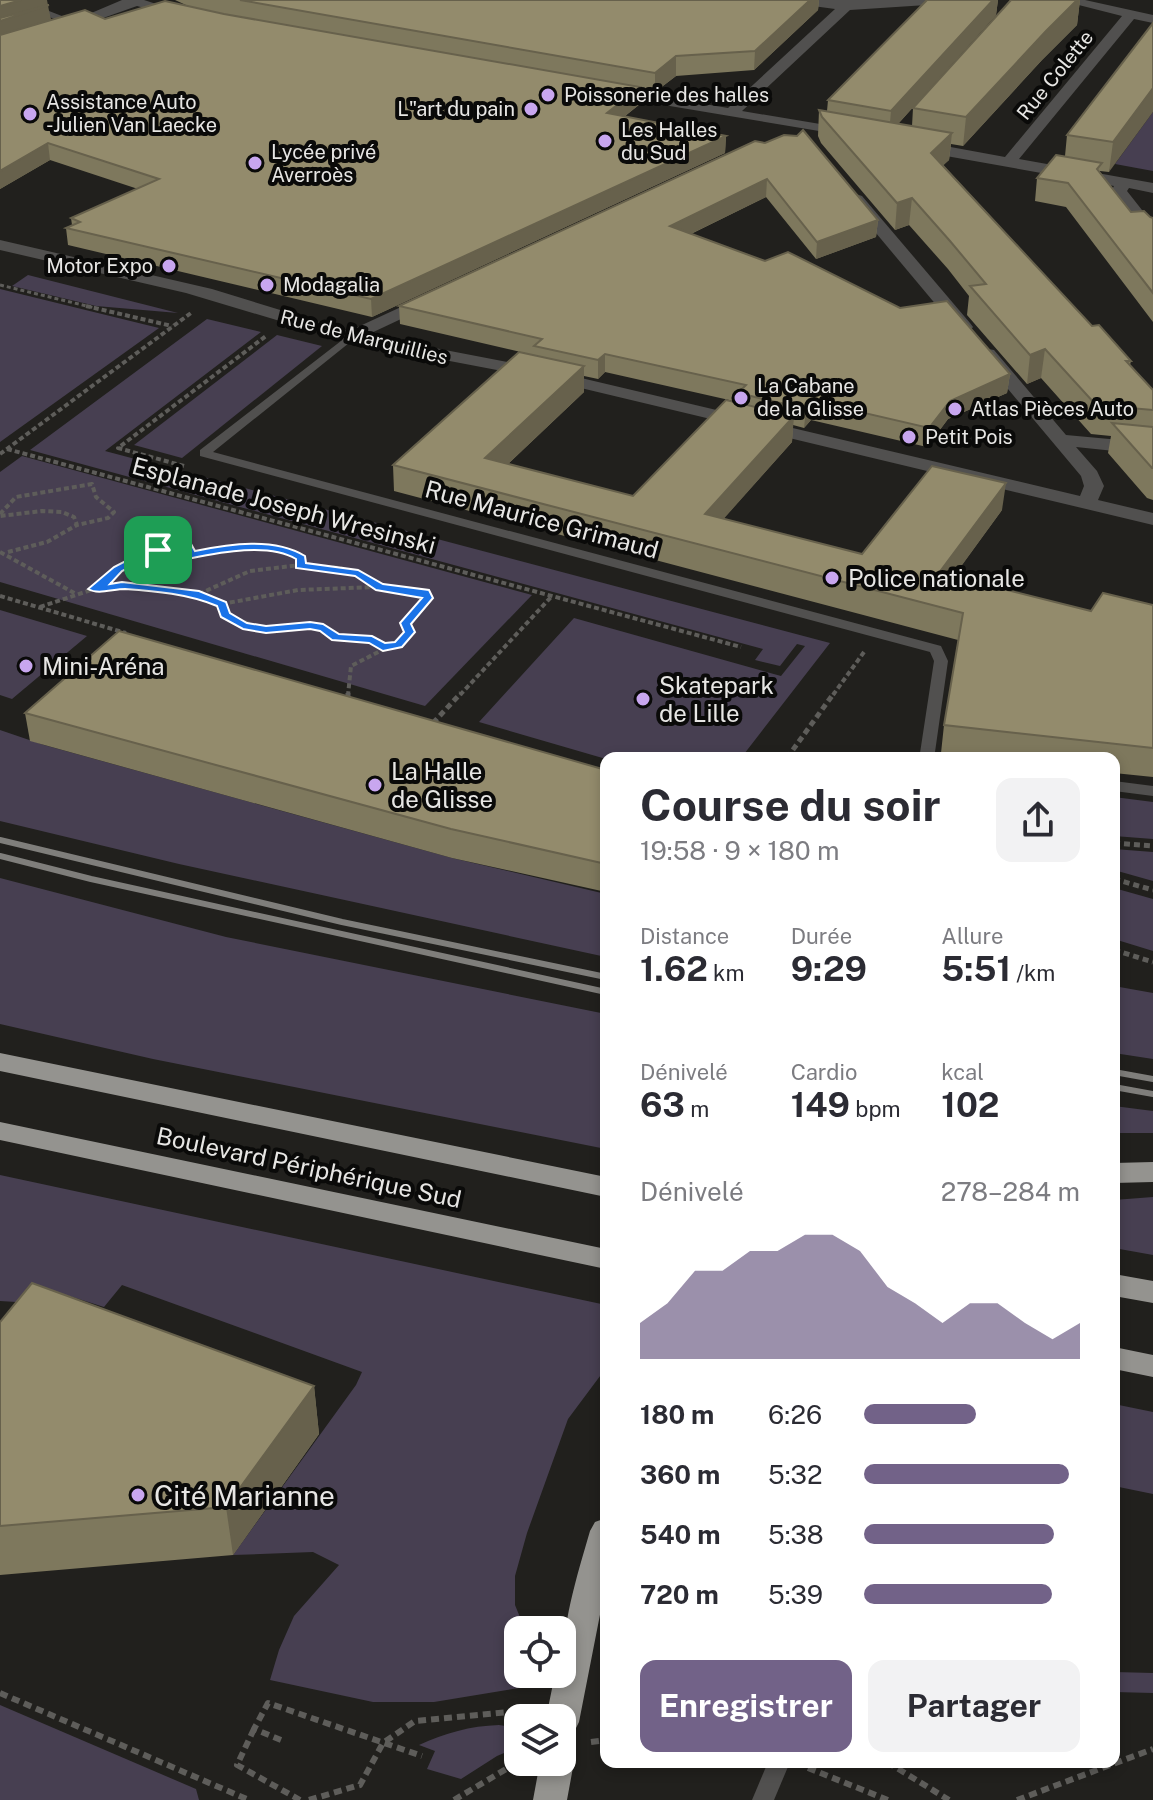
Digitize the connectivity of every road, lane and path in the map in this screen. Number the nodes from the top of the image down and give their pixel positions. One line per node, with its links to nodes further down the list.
1 (798, 0): 5 (street)
2 (942, 0): 5 (street)
3 (1066, 0): 6 (street)
4 (132, 1): 7 (street); 9 (street)
5 (846, 6): 13 (street)
6 (1131, 14): 8 (street); 19 (street, Rue Colette)
7 (196, 17)
8 (1153, 19)
9 (75, 23): 10 (lane); 11 (street)
10 (0, 28)
11 (45, 32)
12 (592, 88): 13 (street)
13 (731, 113): 14 (street)
14 (803, 126): 15 (street); 16 (street); 18 (street)
15 (869, 138)
16 (776, 140)
17 (903, 144): 19 (street)
18 (811, 146)
19 (1009, 162): 20 (street)
20 (1124, 183): 22 (street); 23 (street)
21 (845, 186): 28 (street)
22 (1153, 188)
23 (1153, 235)
24 (0, 245): 27 (street, Rue de Marquillies)
25 (0, 285): 29 (path)
26 (439, 295): 27 (street)
27 (358, 333): 32 (street, Rue de Marquillies); 59 (lane, Rue Maurice Grimaud)
28 (1061, 440): 30 (street); 32 (street)
29 (7, 449): 31 (path); 45 (path, Esplanade Joseph Wresinski)
30 (1153, 449)
31 (0, 454)
32 (1087, 504): 34 (street, Rue de Marquillies)
33 (0, 515): 35 (path); 35 (path)
34 (1153, 519)
35 (77, 525): 37 (path)
36 (158, 550): 38 (path); 38 (path); 41 (path)
37 (3, 552): 42 (path)
38 (187, 556): 39 (path)
39 (300, 565): 40 (path); 43 (path)
40 (380, 587): 46 (path); 49 (path)
41 (94, 589): 42 (path); 43 (path)
42 (77, 595): 47 (path)
43 (199, 595): 46 (path)
44 (0, 596): 47 (path)
45 (552, 596): 50 (path, Esplanade Joseph Wresinski); 56 (path)
46 (222, 604): 49 (path)
47 (38, 607): 48 (path)
48 (130, 634)
49 (383, 647): 53 (path)
50 (741, 647)
51 (866, 649): 58 (path)
52 (334, 694): 53 (path)
53 (348, 698): 54 (path)
54 (362, 702)
55 (419, 719): 56 (path)
56 (433, 723): 57 (path)
57 (447, 727)
58 (791, 752)
59 (927, 752)
60 (1120, 787): 61 (lane)
61 (1153, 791)
62 (1120, 843): 63 (path)
63 (1153, 846)
64 (1120, 881): 65 (path)
65 (1153, 890)
66 (1120, 952): 67 (path)
67 (1153, 962)
68 (0, 1062): 72 (highway, Boulevard Périphérique Sud)
69 (0, 1131): 73 (highway, Boulevard Périphérique Sud)
70 (1153, 1172): 71 (highway)
71 (1120, 1173)
72 (600, 1186)
73 (600, 1258)
74 (1120, 1286): 75 (highway)
75 (1153, 1292)
76 (1120, 1359): 77 (highway)
77 (1153, 1366)
78 (600, 1551): 80 (highway)
79 (0, 1693): 94 (path)
80 (565, 1704)
81 (504, 1717): 84 (path)
82 (254, 1729): 83 (path); 84 (path); 95 (path)
83 (281, 1740)
84 (383, 1743): 86 (path); 96 (path)
85 (1153, 1749): 87 (path)
86 (422, 1756)
87 (1120, 1761)
88 (776, 1768): 99 (lane)
89 (808, 1768): 100 (path)
90 (897, 1768): 101 (path)
91 (1102, 1768): 102 (path)
92 (504, 1770): 97 (path)
93 (554, 1776): 98 (highway)
94 (249, 1800)
95 (300, 1800)
96 (309, 1800)
97 (454, 1800)
98 (550, 1800)
99 (763, 1800)
100 (888, 1800)
101 (949, 1800)
102 (1017, 1800)

